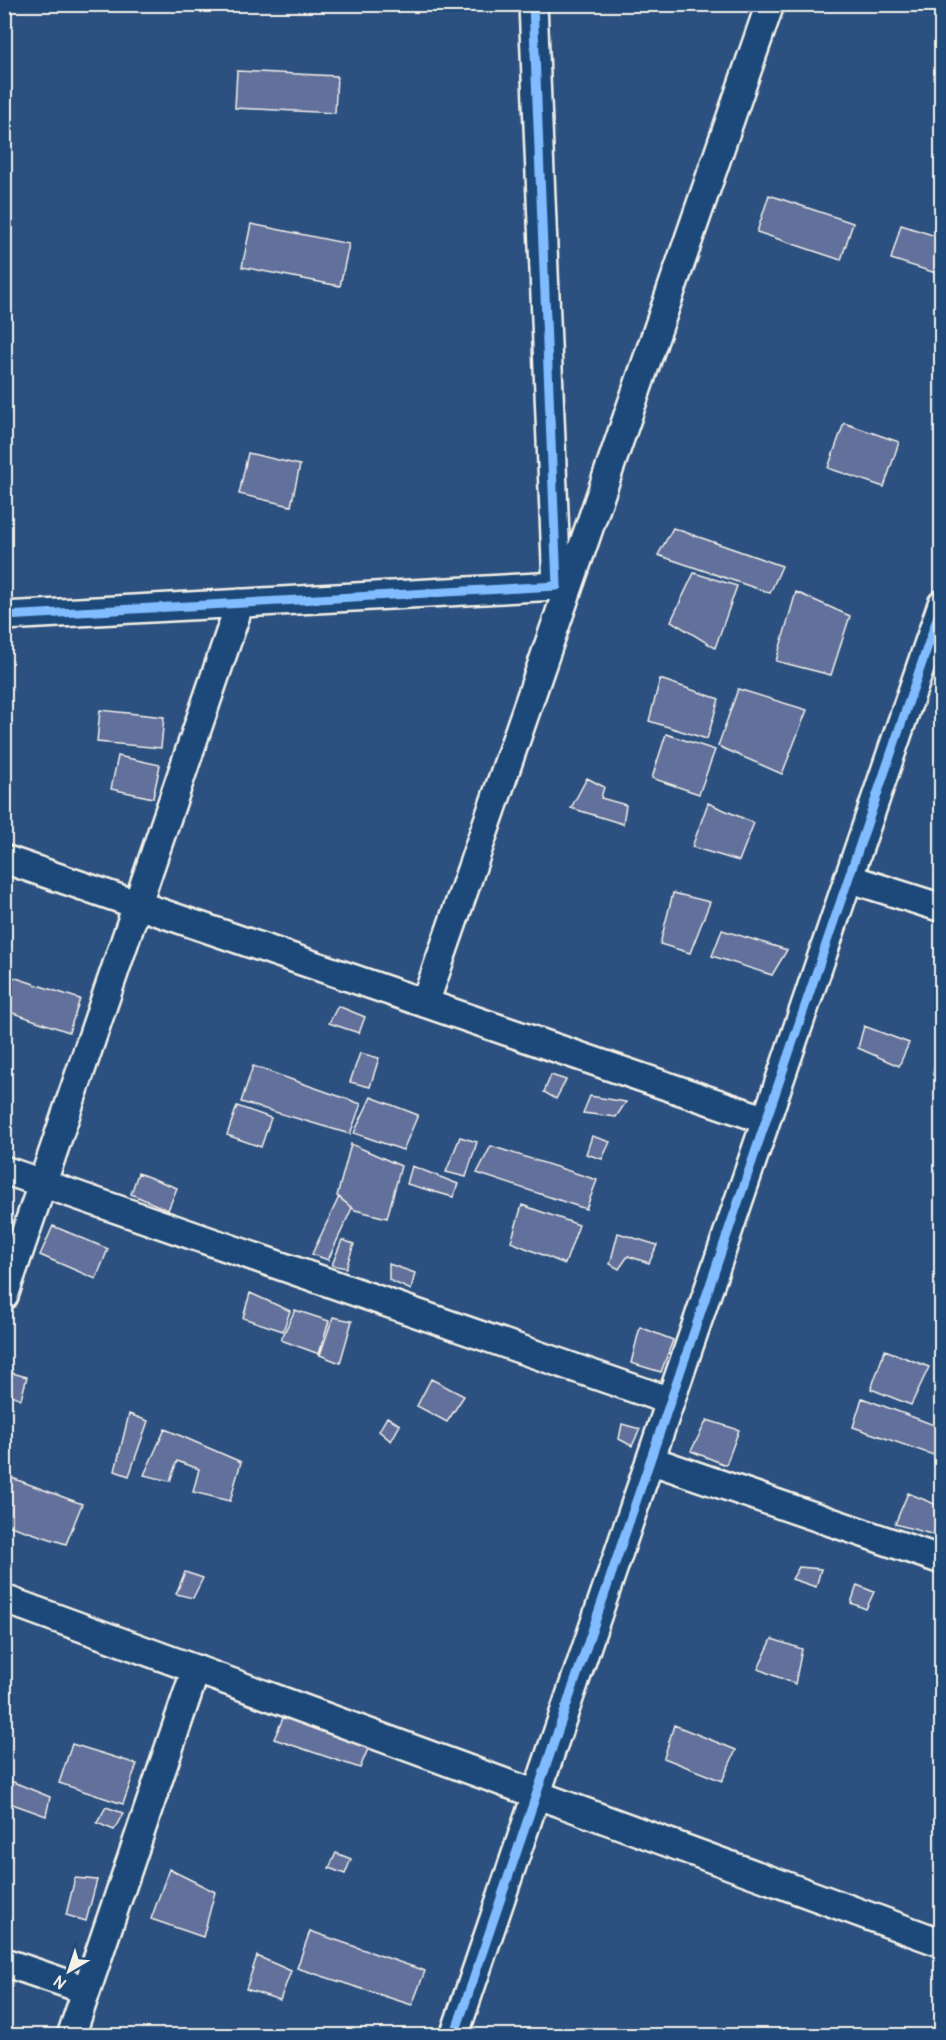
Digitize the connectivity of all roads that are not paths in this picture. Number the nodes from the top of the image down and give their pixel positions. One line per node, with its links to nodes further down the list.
1 (533, 4): 3 (street)
2 (770, 4): 10 (street)
3 (240, 603): 5 (street); 8 (street)
4 (942, 604): 7 (street)
5 (4, 616)
6 (4, 859): 8 (street)
7 (848, 878): 9 (street); 11 (street)
8 (138, 905): 10 (street); 13 (street)
9 (942, 908)
10 (426, 1003): 11 (street)
11 (766, 1120): 15 (street)
12 (4, 1170): 13 (street)
13 (43, 1184): 14 (street); 15 (street)
14 (4, 1296)
15 (670, 1401): 16 (street)
16 (650, 1460): 17 (street); 20 (street)
17 (942, 1560)
18 (4, 1599): 19 (street)
19 (196, 1669): 20 (street); 23 (street)
20 (536, 1794): 21 (street); 25 (street)
21 (942, 1943)
22 (4, 1962): 23 (street)
23 (86, 1990): 24 (street)
24 (70, 2036)
25 (454, 2036)

